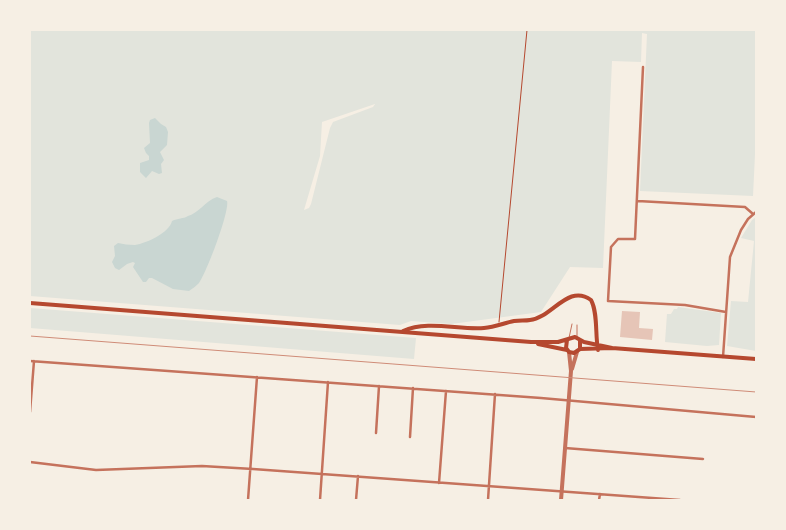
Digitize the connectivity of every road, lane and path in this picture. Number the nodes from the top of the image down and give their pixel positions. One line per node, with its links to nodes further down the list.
1 (527, 30): 9 (path)
2 (642, 67): 3 (street)
3 (638, 201): 4 (street); 6 (street)
4 (754, 213): 6 (street)
5 (30, 303): 10 (main road)
6 (726, 312): 19 (street)
7 (572, 324): 11 (lane)
8 (578, 325): 12 (lane)
9 (498, 326): 10 (main road); 14 (main road)
10 (401, 332): 13 (main road)
11 (568, 340): 12 (main road); 13 (main road); 17 (main road)
12 (579, 340): 14 (main road); 18 (main road)
13 (531, 342): 17 (main road)
14 (597, 344): 15 (main road); 16 (main road)
15 (612, 348): 16 (main road); 19 (main road)
16 (598, 350): 18 (main road)
17 (568, 351): 18 (main road); 22 (street)
18 (578, 351): 22 (street)
19 (723, 357): 20 (main road)
20 (756, 360)
21 (32, 361): 23 (street); 30 (street)
22 (571, 371): 29 (street)
23 (257, 376): 24 (street); 37 (street)
24 (328, 382): 25 (street); 38 (street)
25 (379, 386): 26 (street); 32 (street)
26 (413, 388): 27 (street); 33 (street)
27 (446, 391): 28 (street); 40 (street)
28 (495, 394): 29 (street); 41 (street)
29 (569, 400): 31 (street); 34 (street)
30 (30, 412)
31 (756, 417)
32 (376, 433)
33 (410, 437)
34 (565, 448): 35 (street); 42 (street)
35 (702, 459)
36 (30, 462): 37 (street)
37 (250, 469): 38 (street); 44 (street)
38 (322, 474): 39 (street); 45 (street)
39 (358, 476): 40 (street); 46 (street)
40 (439, 483): 41 (street)
41 (489, 486): 42 (street); 47 (street)
42 (562, 491): 43 (street); 48 (street)
43 (600, 494): 49 (street); 50 (street)
44 (248, 500)
45 (320, 500)
46 (356, 500)
47 (488, 500)
48 (561, 500)
49 (599, 500)
50 (670, 500): 51 (street)
51 (680, 500)

